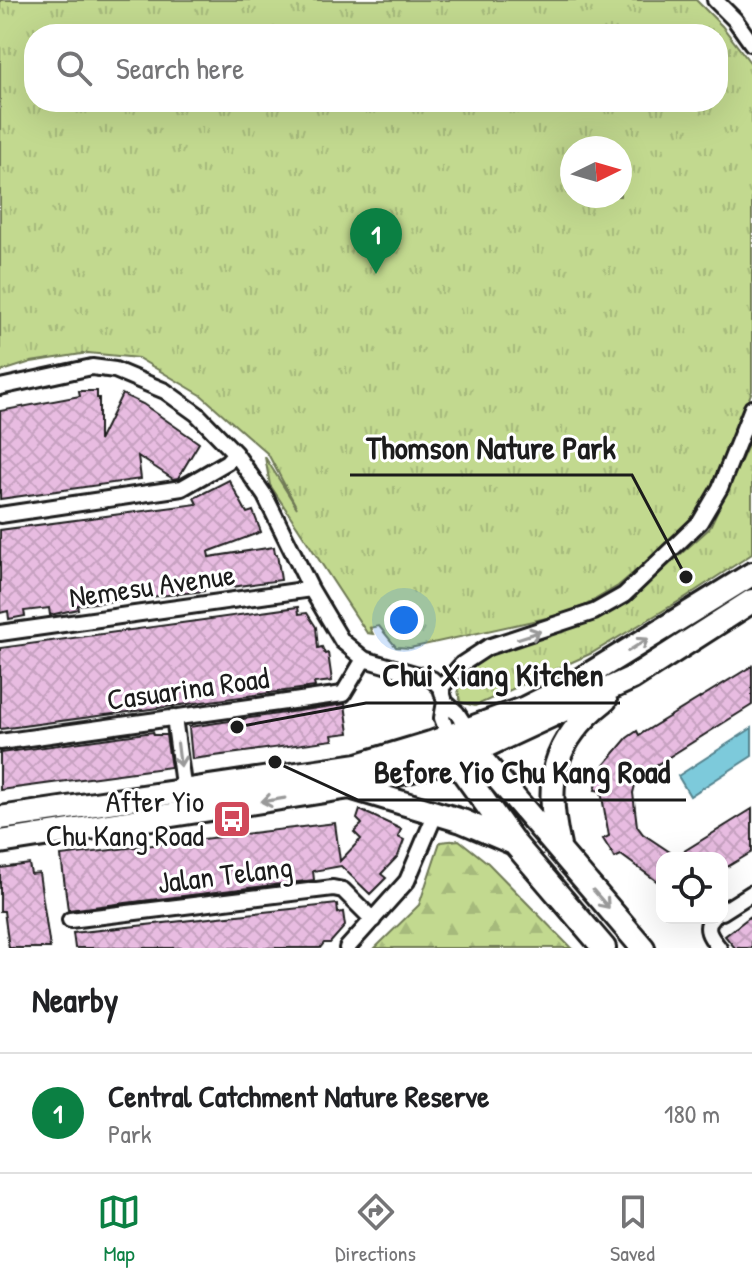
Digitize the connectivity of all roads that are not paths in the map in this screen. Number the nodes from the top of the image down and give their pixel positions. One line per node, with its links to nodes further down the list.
1 (715, 0): 2 (street)
2 (752, 44)
3 (0, 387): 5 (street)
4 (752, 408): 13 (street, one-way to 4)
5 (235, 453): 6 (street); 8 (street)
6 (0, 515)
7 (752, 574): 16 (main road, one-way to 7)
8 (311, 589): 10 (street, Nemesu Avenue); 11 (street)
9 (752, 601): 12 (main road)
10 (0, 633)
11 (364, 659): 13 (street); 14 (street, Casuarina Road)
12 (632, 678): 16 (main road); 25 (main road)
13 (443, 695): 16 (street)
14 (174, 717): 15 (street, Casuarina Road); 18 (street, one-way to 18)
15 (0, 742)
16 (462, 743): 17 (main road); 18 (main road); 24 (main road); 25 (main road)
17 (350, 787): 20 (main road); 22 (main road, one-way to 22)
18 (184, 792): 19 (main road)
19 (58, 809): 21 (main road); 22 (main road)
20 (435, 815): 24 (main road); 29 (street)
21 (0, 818)
22 (62, 833): 23 (main road)
23 (0, 842)
24 (515, 844): 32 (main road)
25 (560, 851): 33 (main road, one-way to 33)
26 (752, 893): 27 (street)
27 (728, 908)
28 (70, 920): 29 (street, Jalan Telang)
29 (373, 920): 31 (street)
30 (710, 924): 34 (street)
31 (347, 948)
32 (604, 948)
33 (643, 948)
34 (719, 948)

